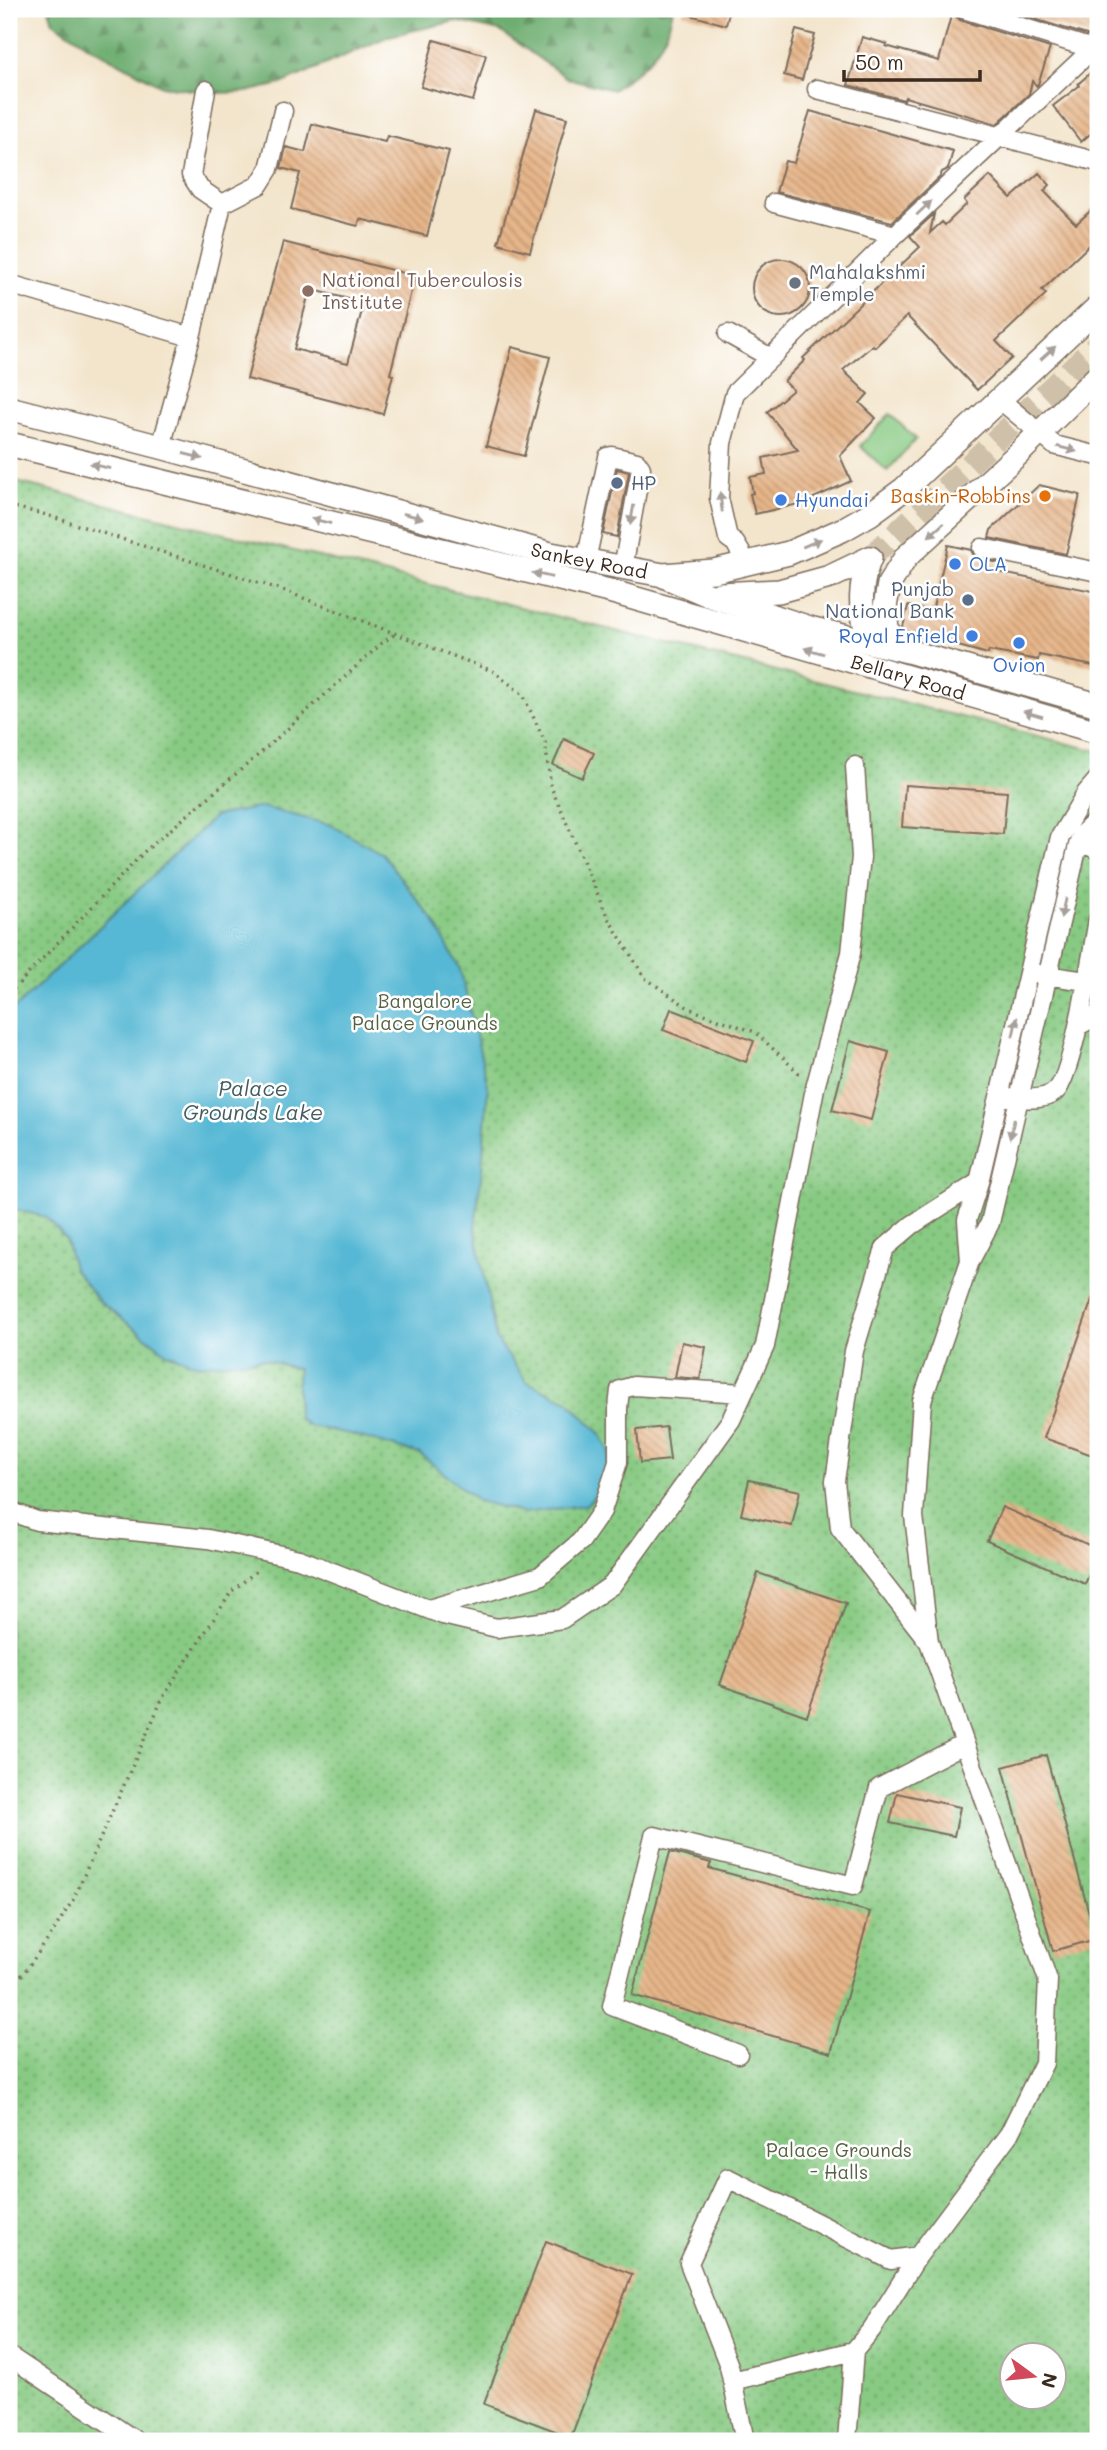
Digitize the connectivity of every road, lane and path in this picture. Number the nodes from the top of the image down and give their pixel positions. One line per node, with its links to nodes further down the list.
1 (963, 9): 2 (street)
2 (1096, 47): 6 (street)
3 (817, 89): 6 (street)
4 (206, 90): 9 (street)
5 (283, 111): 9 (street)
6 (1002, 136): 7 (street); 10 (street, one-way to 6)
7 (1098, 162)
8 (774, 203): 10 (street)
9 (222, 204): 14 (street)
10 (895, 235): 15 (street)
11 (9, 284): 14 (street)
12 (1098, 307): 17 (main road, Sankey Road, one-way to 12)
13 (729, 334): 15 (street)
14 (191, 337): 21 (street)
15 (771, 358): 26 (street, one-way to 15)
16 (1098, 376): 19 (main road)
17 (998, 398): 19 (street); 26 (main road, Sankey Road, one-way to 17)
18 (9, 408): 21 (main road, Sankey Road)
19 (1039, 433): 22 (street, one-way to 22); 34 (main road, one-way to 34)
20 (9, 444): 31 (main road, Sankey Road, one-way to 20)
21 (161, 447): 25 (main road, Sankey Road, one-way to 25)
22 (1098, 456)
23 (9, 506): 32 (path)
24 (982, 548): 28 (street)
25 (586, 561): 27 (main road, Sankey Road); 27 (street, one-way to 27)
26 (747, 563): 29 (main road, Sankey Road)
27 (623, 568): 29 (main road, Sankey Road)
28 (1098, 572)
29 (663, 575): 30 (main road, Bellary Road)
30 (708, 595): 31 (main road); 33 (main road, Bellary Road); 33 (main road)
31 (636, 600): 36 (main road, Bellary Road, one-way to 31)
32 (396, 634): 46 (path); 49 (path)
33 (879, 644): 34 (main road, Bellary Road)
34 (904, 650): 35 (main road, Bellary Road)
35 (1098, 705)
36 (1098, 732)
37 (855, 766): 49 (street)
38 (1098, 779): 43 (street)
39 (1098, 819): 40 (street)
40 (1079, 841): 41 (street); 44 (street, one-way to 44)
41 (1098, 850)
42 (1098, 919): 45 (street)
43 (1028, 972): 44 (street); 50 (street, one-way to 43)
44 (1047, 976): 45 (street); 51 (street)
45 (1086, 981): 48 (street)
46 (9, 994)
47 (1098, 1015): 48 (street)
48 (1078, 1026): 51 (street)
49 (815, 1088): 54 (street)
50 (999, 1096): 51 (street); 52 (street)
51 (1019, 1098): 53 (street, one-way to 53)
52 (979, 1182): 53 (street); 58 (street)
53 (970, 1261): 58 (street)
54 (743, 1393): 57 (street); 57 (street)
55 (9, 1511): 56 (street)
56 (276, 1554): 57 (street); 60 (path)
57 (429, 1609)
58 (929, 1642): 59 (street)
59 (964, 1744): 61 (street); 62 (street)
60 (9, 1993)
61 (738, 2054)
62 (918, 2256): 63 (street); 65 (street)
63 (854, 2351): 65 (street); 68 (street)
64 (9, 2357): 66 (street)
65 (732, 2381): 67 (street)
66 (136, 2441)
67 (745, 2441)
68 (848, 2441)

